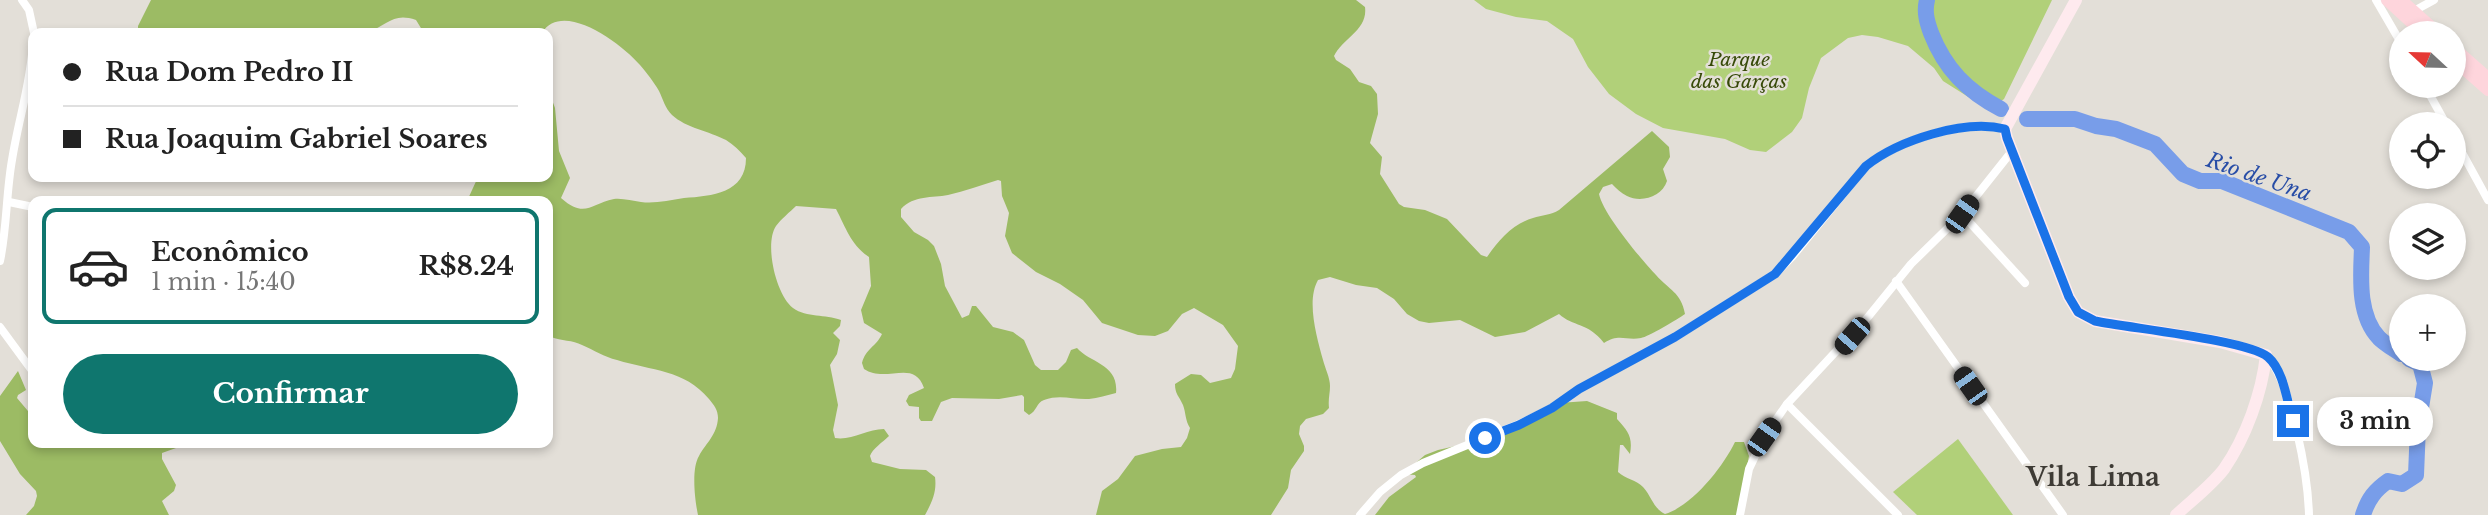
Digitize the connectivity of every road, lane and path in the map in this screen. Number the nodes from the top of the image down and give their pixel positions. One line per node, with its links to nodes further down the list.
1 (22, 0): 10 (street)
2 (2076, 0): 16 (street)
3 (2401, 0): 6 (main road)
4 (2434, 0): 6 (street)
5 (2381, 1): 6 (main road); 7 (street)
6 (2409, 14): 8 (main road); 9 (main road)
7 (2391, 21)
8 (2414, 21)
9 (2420, 21)
10 (33, 28)
11 (2466, 59): 14 (main road)
12 (28, 71): 20 (street)
13 (2466, 71): 15 (main road)
14 (2488, 78)
15 (2488, 90)
16 (2005, 129): 17 (street); 30 (street)
17 (2012, 150): 22 (street); 27 (street)
18 (2466, 160): 19 (street)
19 (2488, 200)
20 (9, 202): 21 (street); 23 (street)
21 (28, 206)
22 (1962, 214): 24 (street); 25 (street)
23 (0, 261)
24 (1896, 281): 29 (street); 33 (street)
25 (2025, 283)
26 (0, 327): 28 (street)
27 (2266, 355): 34 (street); 35 (street)
28 (28, 365)
29 (1787, 404): 31 (street); 32 (street)
30 (1360, 515)
31 (1740, 515)
32 (1898, 515)
33 (2063, 515)
34 (2176, 515)
35 (2309, 515)

